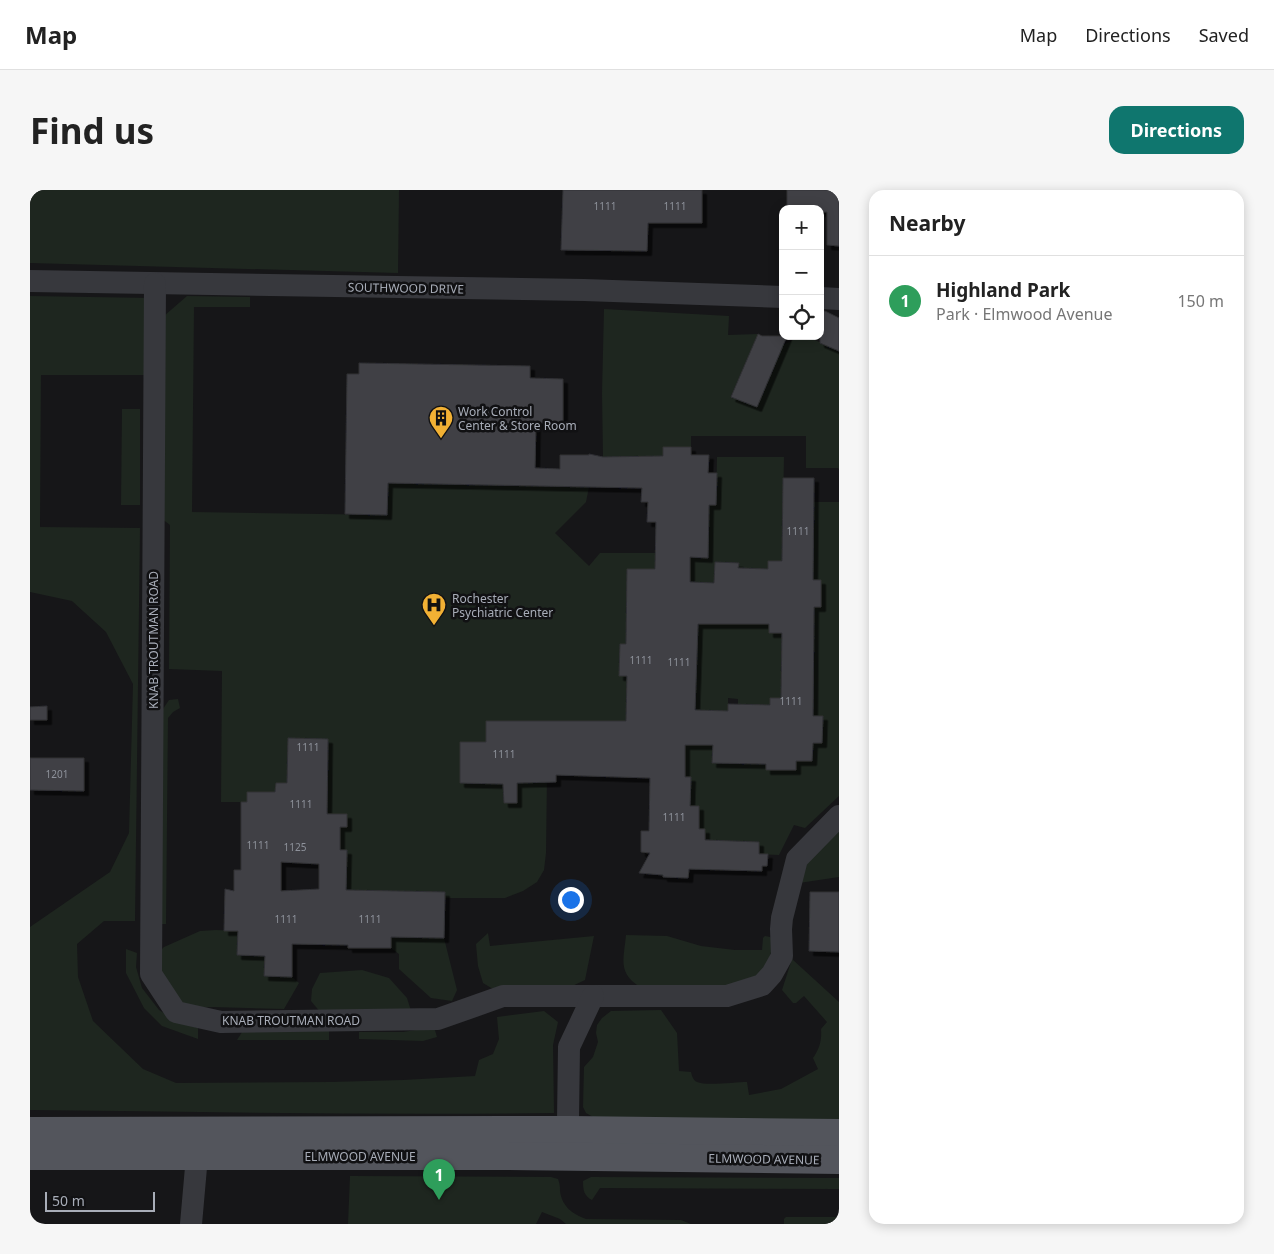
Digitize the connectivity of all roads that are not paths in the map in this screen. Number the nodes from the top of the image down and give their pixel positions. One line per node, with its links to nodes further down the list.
1 (30, 282): 2 (street, SOUTHWOOD DRIVE)
2 (156, 284): 3 (street, SOUTHWOOD DRIVE); 7 (street, KNAB TROUTMAN ROAD)
3 (779, 297)
4 (824, 298): 5 (street)
5 (839, 299)
6 (839, 816): 7 (street, KNAB TROUTMAN ROAD)
7 (593, 996): 8 (street)
8 (570, 1130): 9 (main road, ELMWOOD AVENUE); 10 (main road, ELMWOOD AVENUE); 13 (street)
9 (30, 1131)
10 (839, 1133)
11 (30, 1156): 12 (main road, ELMWOOD AVENUE)
12 (197, 1156): 13 (main road, ELMWOOD AVENUE); 15 (street)
13 (570, 1157): 14 (main road, ELMWOOD AVENUE)
14 (839, 1160)
15 (190, 1224)

